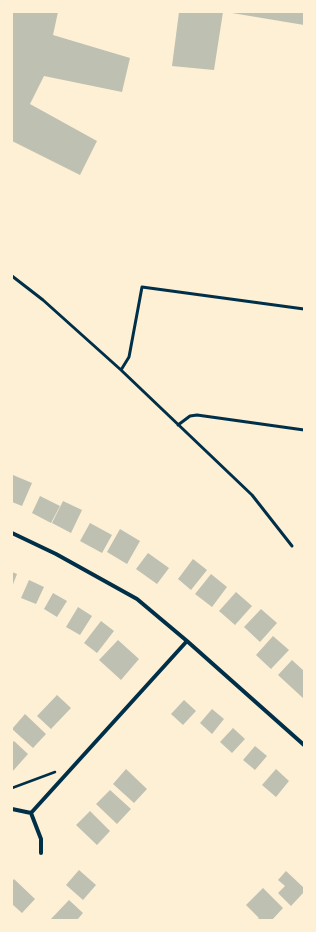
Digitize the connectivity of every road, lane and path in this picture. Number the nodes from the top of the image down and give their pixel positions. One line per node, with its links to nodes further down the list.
1 (12, 276): 3 (lane)
2 (304, 309): 3 (lane)
3 (121, 370): 4 (lane)
4 (178, 425): 5 (lane); 7 (lane)
5 (304, 430)
6 (12, 534): 8 (street)
7 (292, 546)
8 (187, 641): 9 (street); 10 (street)
9 (304, 745)
10 (76, 765): 11 (path); 13 (street)
11 (12, 788)
12 (12, 809): 13 (street)
13 (31, 814): 14 (street)
14 (41, 853)

